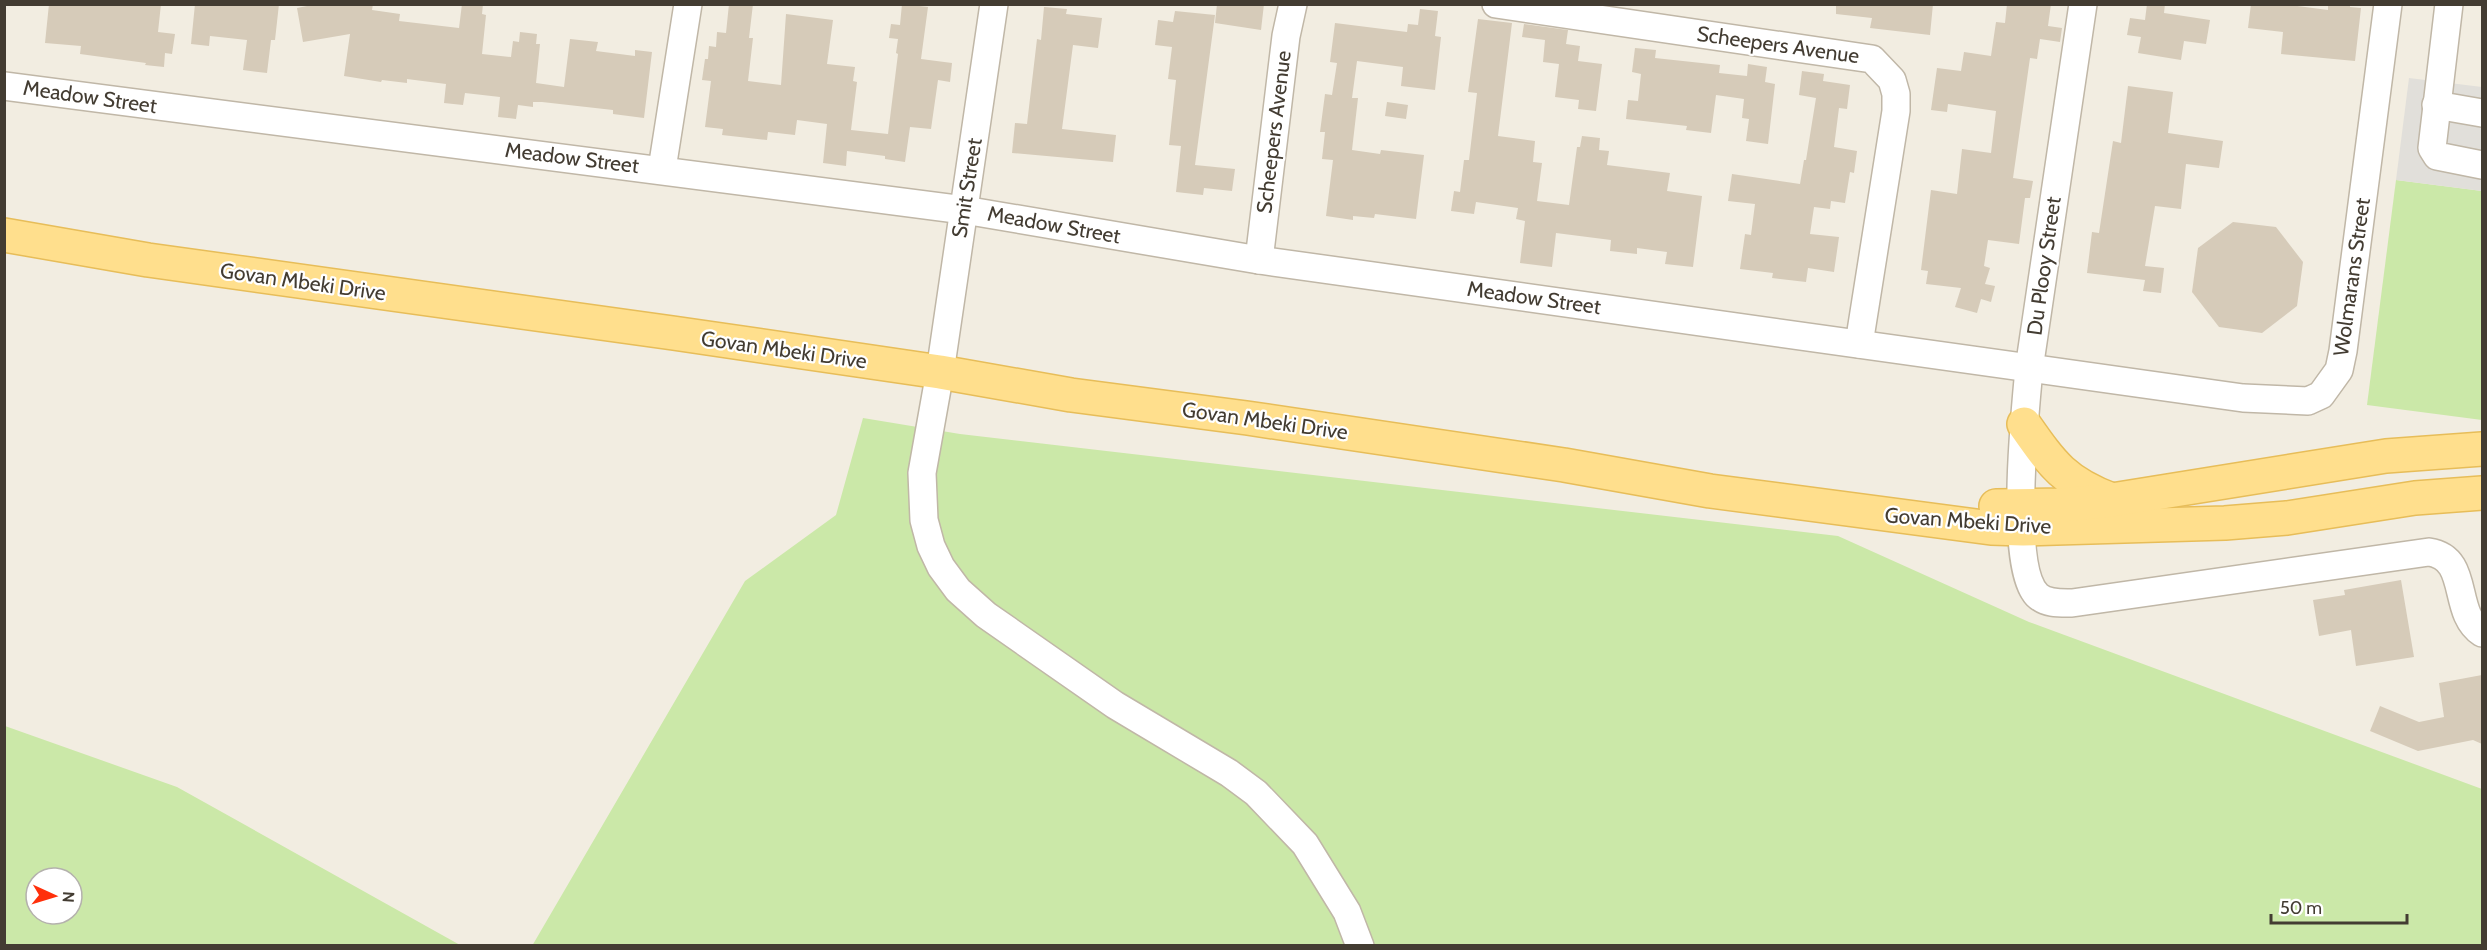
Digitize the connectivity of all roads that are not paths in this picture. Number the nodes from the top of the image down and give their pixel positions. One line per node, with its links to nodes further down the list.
1 (688, 4): 12 (street)
2 (994, 4): 13 (street, Smit Street)
3 (1293, 4): 15 (street, Scheepers Avenue)
4 (1496, 4): 16 (street, Scheepers Avenue)
5 (2083, 4): 17 (street, Du Plooy Street)
6 (2388, 4): 17 (street, Wolmarans Street)
7 (2450, 4): 9 (street)
8 (4, 86): 12 (street, Meadow Street)
9 (2436, 105): 10 (street); 11 (street)
10 (2482, 113)
11 (2482, 165)
12 (662, 169): 13 (street, Meadow Street)
13 (964, 210): 15 (street, Meadow Street); 18 (street, Smit Street)
14 (4, 235): 18 (main road, Govan Mbeki Drive)
15 (1259, 260): 16 (street, Meadow Street)
16 (1859, 344): 17 (street, Meadow Street)
17 (2029, 369): 19 (street, Du Plooy Street)
18 (940, 372): 23 (main road, Govan Mbeki Drive); 25 (street, Smit Street)
19 (2024, 424): 22 (main road); 23 (street, Du Plooy Street)
20 (2482, 449): 22 (main road, Govan Mbeki Drive)
21 (2482, 493): 23 (main road, Govan Mbeki Drive)
22 (2112, 500): 23 (main road, Govan Mbeki Drive)
23 (2022, 518): 24 (street, Du Plooy Street)
24 (2482, 633)
25 (1360, 945)

